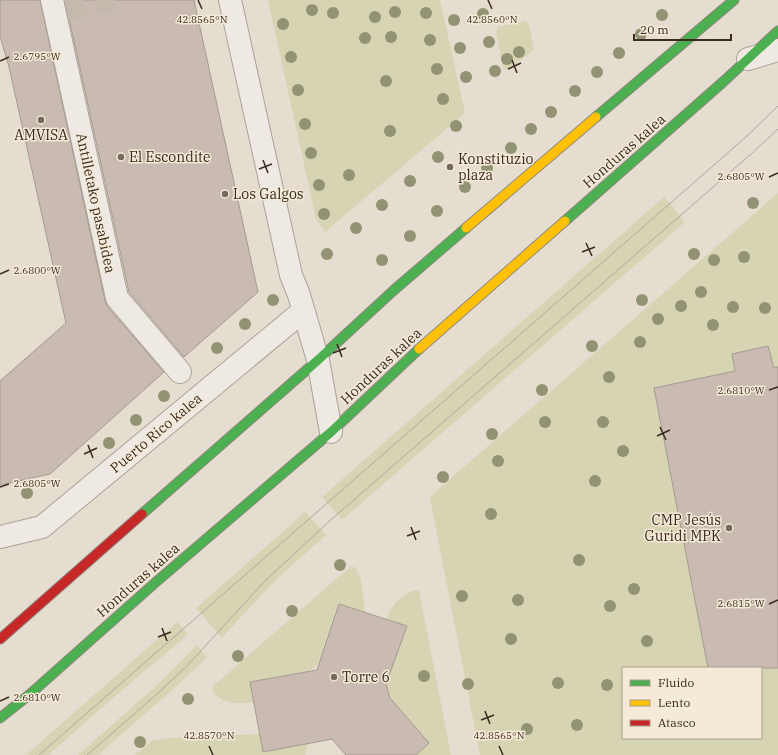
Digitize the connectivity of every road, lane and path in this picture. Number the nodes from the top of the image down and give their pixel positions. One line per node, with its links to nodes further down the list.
1 (230, 0): 7 (street)
2 (734, 0): 8 (main road)
3 (57, 8): 9 (street, Antilletako pasabidea)
4 (778, 31): 6 (main road, Honduras kalea)
5 (778, 50): 6 (street)
6 (748, 59): 10 (main road, Honduras kalea)
7 (303, 311): 8 (street); 11 (street, Puerto Rico kalea)
8 (318, 360): 10 (street); 12 (main road)
9 (180, 372)
10 (331, 432): 13 (main road, Honduras kalea)
11 (0, 537)
12 (0, 639)
13 (0, 718)

